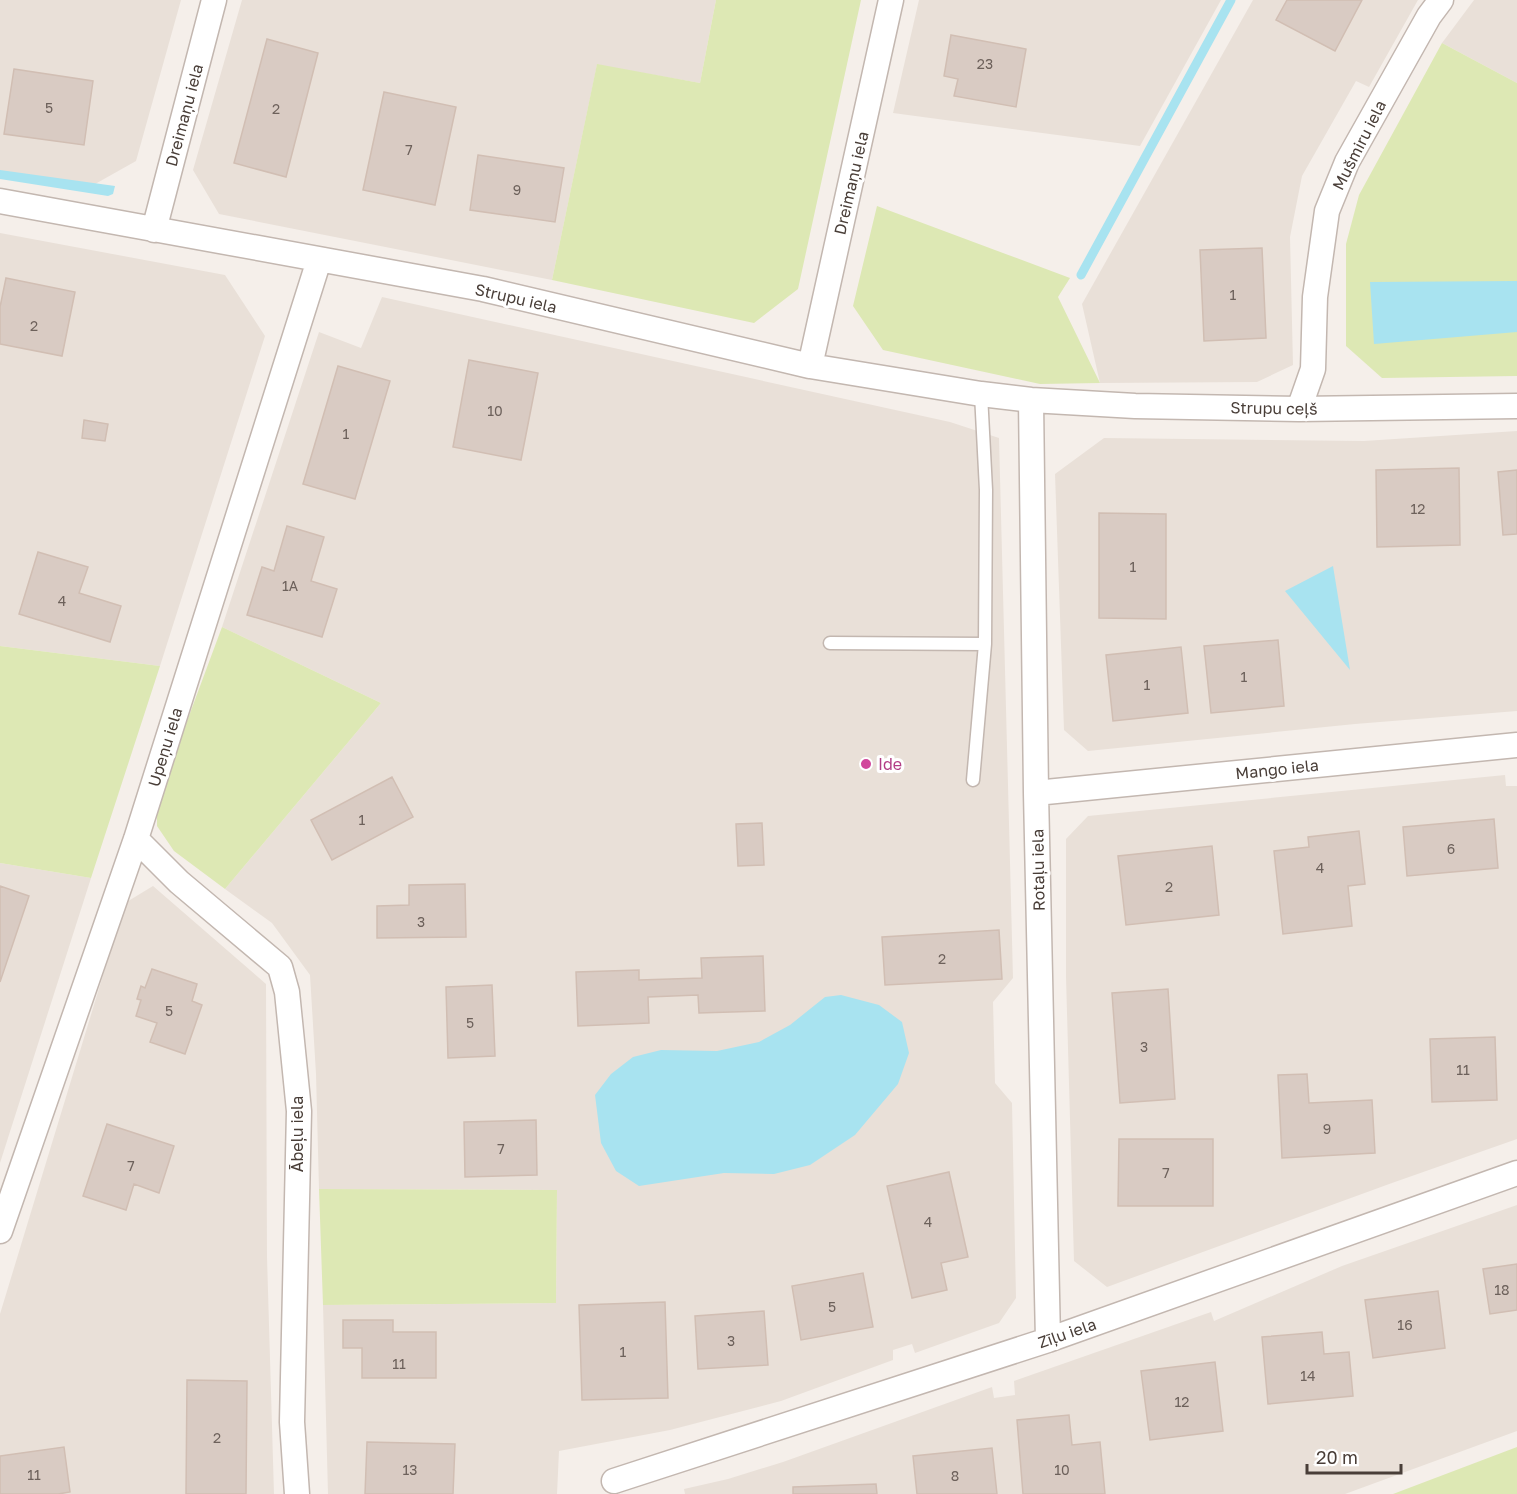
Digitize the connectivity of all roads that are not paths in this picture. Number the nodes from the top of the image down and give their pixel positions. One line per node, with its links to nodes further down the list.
1 (214, 0): 5 (street, Dreimaņu iela)
2 (891, 0): 7 (street, Dreimaņu iela)
3 (1441, 0): 11 (street, Mušmiru iela)
4 (0, 201): 5 (street, Strupu iela)
5 (154, 230): 6 (street, Strupu iela)
6 (319, 260): 7 (street, Strupu iela); 17 (street, Upeņu iela)
7 (810, 366): 8 (street, Strupu iela)
8 (981, 394): 9 (street, Strupu iela); 13 (lane)
9 (1031, 400): 11 (street, Strupu ceļš); 16 (street, Rotaļu iela)
10 (1517, 406): 11 (street, Strupu ceļš)
11 (1299, 409)
12 (830, 643): 13 (lane)
13 (985, 644): 15 (lane)
14 (1517, 745): 16 (street, Mango iela)
15 (973, 780)
16 (1036, 792): 20 (street, Rotaļu iela)
17 (136, 839): 19 (street, Upeņu iela); 22 (street, Ābeļu iela)
18 (1517, 1173): 20 (street, Zīļu iela)
19 (0, 1230)
20 (1048, 1340): 21 (street, Zīļu iela)
21 (614, 1481)
22 (297, 1494)

